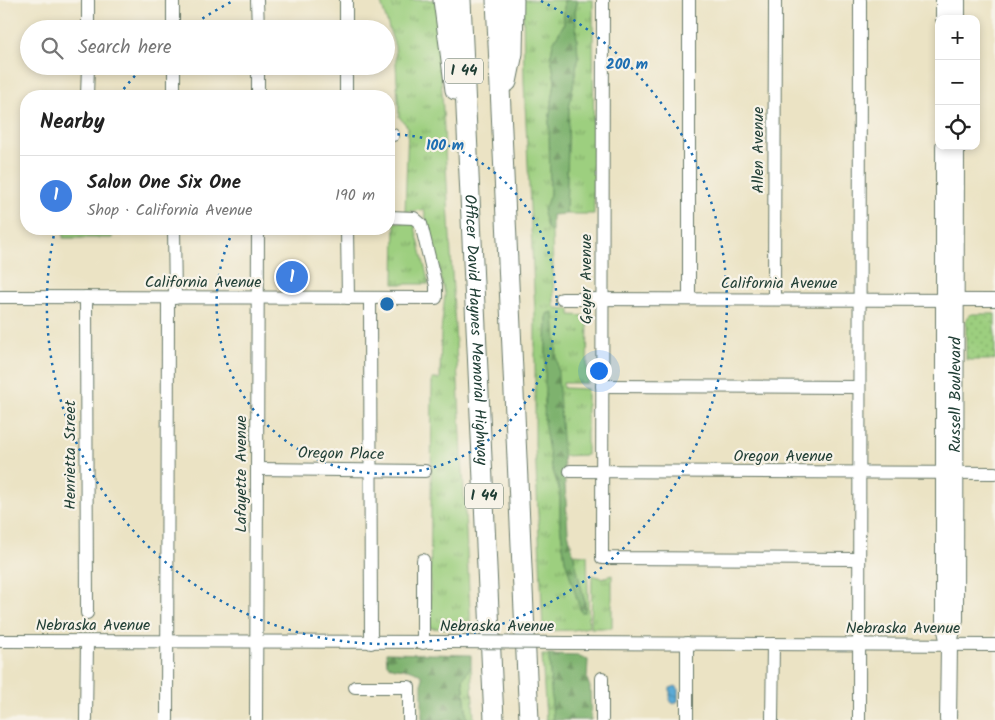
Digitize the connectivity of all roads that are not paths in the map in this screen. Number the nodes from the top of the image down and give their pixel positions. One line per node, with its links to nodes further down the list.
1 (88, 0): 17 (street)
2 (173, 0): 18 (street)
3 (257, 0): 19 (street)
4 (346, 0): 20 (street)
5 (443, 0): 30 (highway)
6 (461, 0): 30 (highway, Officer David Haynes Memorial Highway / I 44)
7 (496, 0): 29 (highway, Officer David Haynes Memorial Highway / I 44)
8 (514, 0): 29 (highway)
9 (603, 0): 44 (street, Geyer Avenue)
10 (689, 0): 45 (street)
11 (775, 0): 46 (street, Allen Avenue)
12 (860, 0): 47 (street)
13 (944, 0): 15 (main road)
14 (957, 0): 16 (main road)
15 (944, 15)
16 (957, 15)
17 (88, 20)
18 (174, 20)
19 (258, 20)
20 (346, 20)
21 (88, 75): 25 (street)
22 (174, 75): 26 (street)
23 (258, 75): 27 (street)
24 (346, 75): 28 (street)
25 (87, 90)
26 (174, 90)
27 (258, 90)
28 (346, 90)
29 (501, 97): 81 (highway, Officer David Haynes Memorial Highway / I 44)
30 (468, 142): 80 (highway, Officer David Haynes Memorial Highway / I 44)
31 (944, 150): 48 (main road, Russell Boulevard)
32 (956, 150): 48 (main road, Russell Boulevard)
33 (395, 217): 42 (street, California Avenue)
34 (174, 235): 39 (street)
35 (258, 235): 40 (street, Lafayette Avenue)
36 (347, 235): 41 (street)
37 (0, 297): 38 (street, California Avenue)
38 (86, 298): 39 (street, California Avenue); 62 (street, Henrietta Street)
39 (171, 298): 40 (street, California Avenue); 64 (street)
40 (258, 298): 41 (street, California Avenue); 52 (street, Lafayette Avenue)
41 (348, 298): 42 (street, California Avenue)
42 (370, 298): 53 (street)
43 (562, 299): 44 (street, California Avenue)
44 (602, 299): 45 (street, California Avenue); 50 (street, Geyer Avenue)
45 (689, 299): 46 (street, California Avenue)
46 (774, 299): 47 (street, California Avenue)
47 (859, 300): 48 (street, California Avenue); 51 (street)
48 (950, 300): 49 (street, California Avenue); 58 (main road, Russell Boulevard)
49 (995, 300)
50 (602, 386): 51 (street); 56 (street, Geyer Avenue)
51 (859, 387): 57 (street)
52 (258, 469): 53 (street, Oregon Place); 66 (street, Lafayette Avenue)
53 (371, 470): 54 (street, Oregon Place); 67 (street)
54 (425, 471)
55 (570, 471): 56 (street, Oregon Avenue)
56 (602, 471): 57 (street, Oregon Avenue); 60 (street, Geyer Avenue)
57 (859, 473): 58 (street, Oregon Avenue); 60 (street)
58 (950, 473): 59 (street, Oregon Avenue); 72 (main road, Russell Boulevard)
59 (995, 473)
60 (859, 559): 71 (street)
61 (423, 560): 68 (street)
62 (87, 613)
63 (0, 641): 65 (street, Nebraska Avenue)
64 (168, 641): 65 (street, Nebraska Avenue); 66 (street, Nebraska Avenue); 77 (street)
65 (87, 642): 76 (street)
66 (257, 642): 67 (street, Nebraska Avenue); 78 (street, Lafayette Avenue)
67 (371, 643): 68 (street, Nebraska Avenue)
68 (423, 643): 69 (street, Nebraska Avenue, bridge)
69 (688, 643): 70 (street, Nebraska Avenue); 83 (street)
70 (773, 644): 71 (street, Nebraska Avenue); 84 (street)
71 (859, 644): 72 (street, Nebraska Avenue); 85 (street)
72 (949, 644): 73 (street, Nebraska Avenue); 86 (main road, Russell Boulevard)
73 (995, 645)
74 (602, 678): 82 (street)
75 (355, 688): 79 (street)
76 (86, 720)
77 (167, 720)
78 (256, 720)
79 (409, 720)
80 (494, 720)
81 (529, 720)
82 (602, 720)
83 (688, 720)
84 (772, 720)
85 (859, 720)
86 (948, 720)

